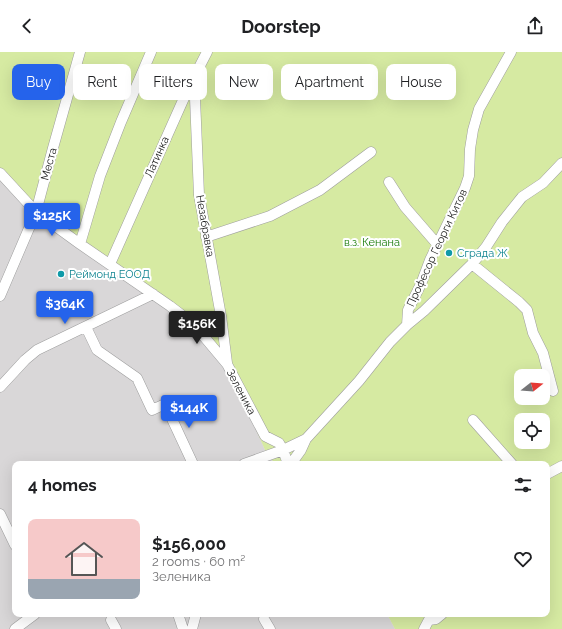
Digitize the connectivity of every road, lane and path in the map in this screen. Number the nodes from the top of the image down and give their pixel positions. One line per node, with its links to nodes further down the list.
1 (80, 52): 12 (street, Места)
2 (151, 52): 14 (street)
3 (207, 52): 5 (street, Латинка)
4 (511, 52): 15 (street, Професор Георги Китов)
5 (201, 64)
6 (183, 100): 16 (street, Латинка)
7 (195, 100): 13 (street, Незабравка)
8 (371, 152): 13 (street)
9 (562, 163): 17 (street)
10 (0, 173): 12 (street, Зеленика)
11 (389, 182): 15 (street)
12 (36, 212): 14 (street, Зеленика); 19 (street, Места)
13 (206, 237): 22 (street, Незабравка)
14 (80, 244): 16 (street, Зеленика)
15 (437, 244): 20 (street, Професор Георги Китов)
16 (110, 264): 18 (street, Зеленика)
17 (472, 264): 20 (street); 24 (street)
18 (153, 294): 21 (street); 22 (street, Зеленика)
19 (0, 296)
20 (407, 325): 26 (street)
21 (86, 327): 23 (street); 28 (street)
22 (227, 364): 27 (street, Зеленика)
23 (0, 387)
24 (553, 391)
25 (473, 420): 32 (street)
26 (306, 440): 27 (street); 31 (street)
27 (283, 450): 29 (street); 30 (street, Зеленика)
28 (192, 461)
29 (252, 461)
30 (287, 461)
31 (293, 461)
32 (509, 461)
33 (562, 466): 34 (street)
34 (550, 472)
35 (0, 514): 36 (street)
36 (12, 539)
37 (31, 617): 43 (street)
38 (179, 617): 45 (street)
39 (195, 617): 46 (street)
40 (430, 617): 48 (street)
41 (264, 619): 47 (street)
42 (111, 620): 44 (street)
43 (15, 629)
44 (116, 629)
45 (183, 629)
46 (192, 629)
47 (270, 629)
48 (424, 629)

